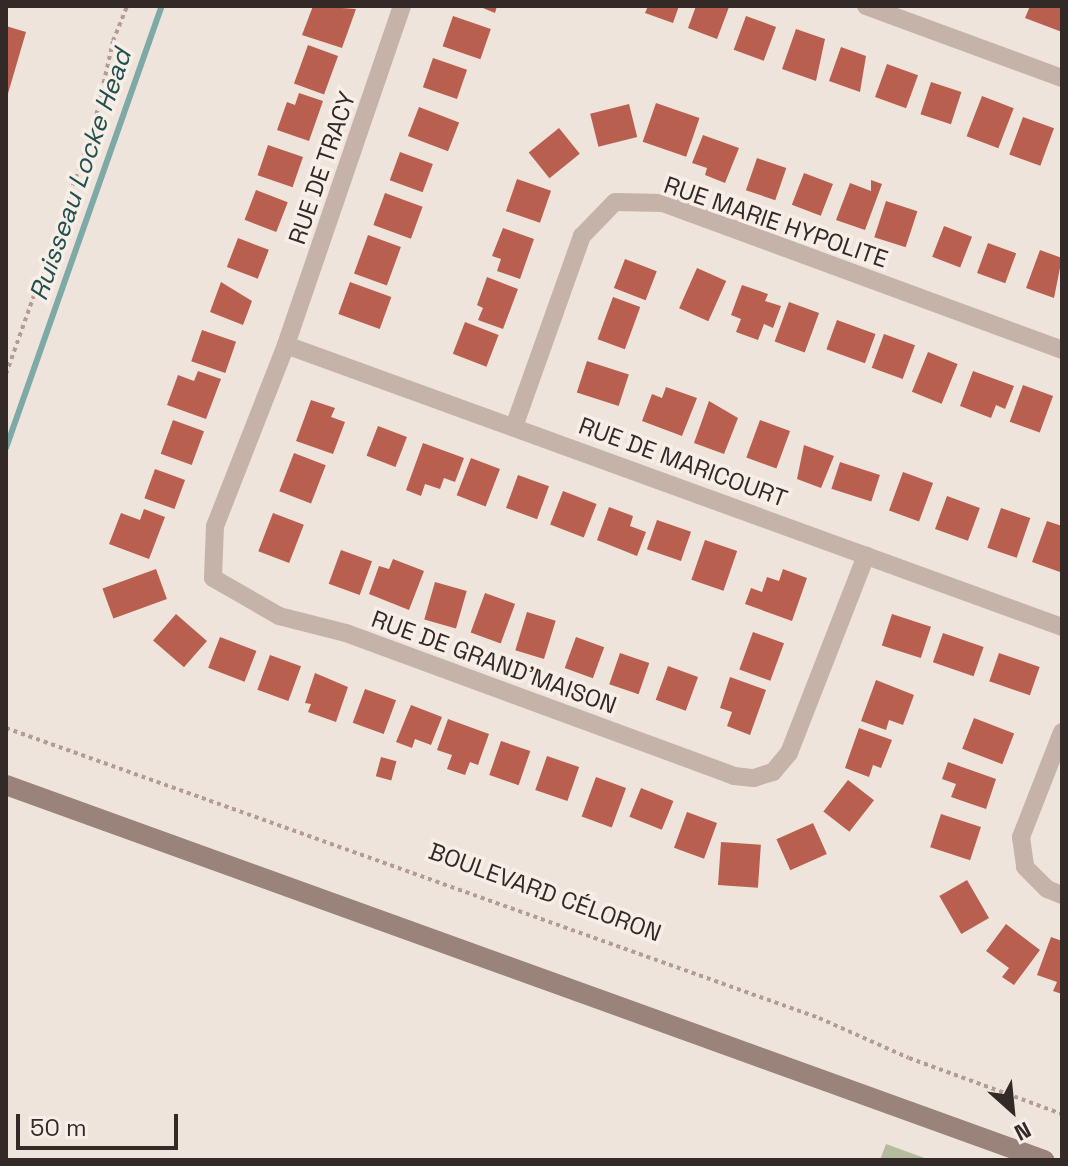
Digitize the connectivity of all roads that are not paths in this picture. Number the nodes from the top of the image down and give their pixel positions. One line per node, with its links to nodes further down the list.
1 (402, 6): 4 (street, RUE DE TRACY)
2 (866, 6): 3 (street)
3 (1062, 78)
4 (286, 345): 6 (street, RUE DE MARICOURT); 7 (street, RUE DE GRAND'MAISON)
5 (1062, 350): 6 (street, RUE MARIE HYPOLITE)
6 (515, 424): 7 (street, RUE DE MARICOURT)
7 (866, 556): 8 (street, RUE DE MARICOURT)
8 (1062, 627)
9 (1062, 732): 11 (street)
10 (6, 785): 12 (street)
11 (1062, 895)
12 (1044, 1160)

